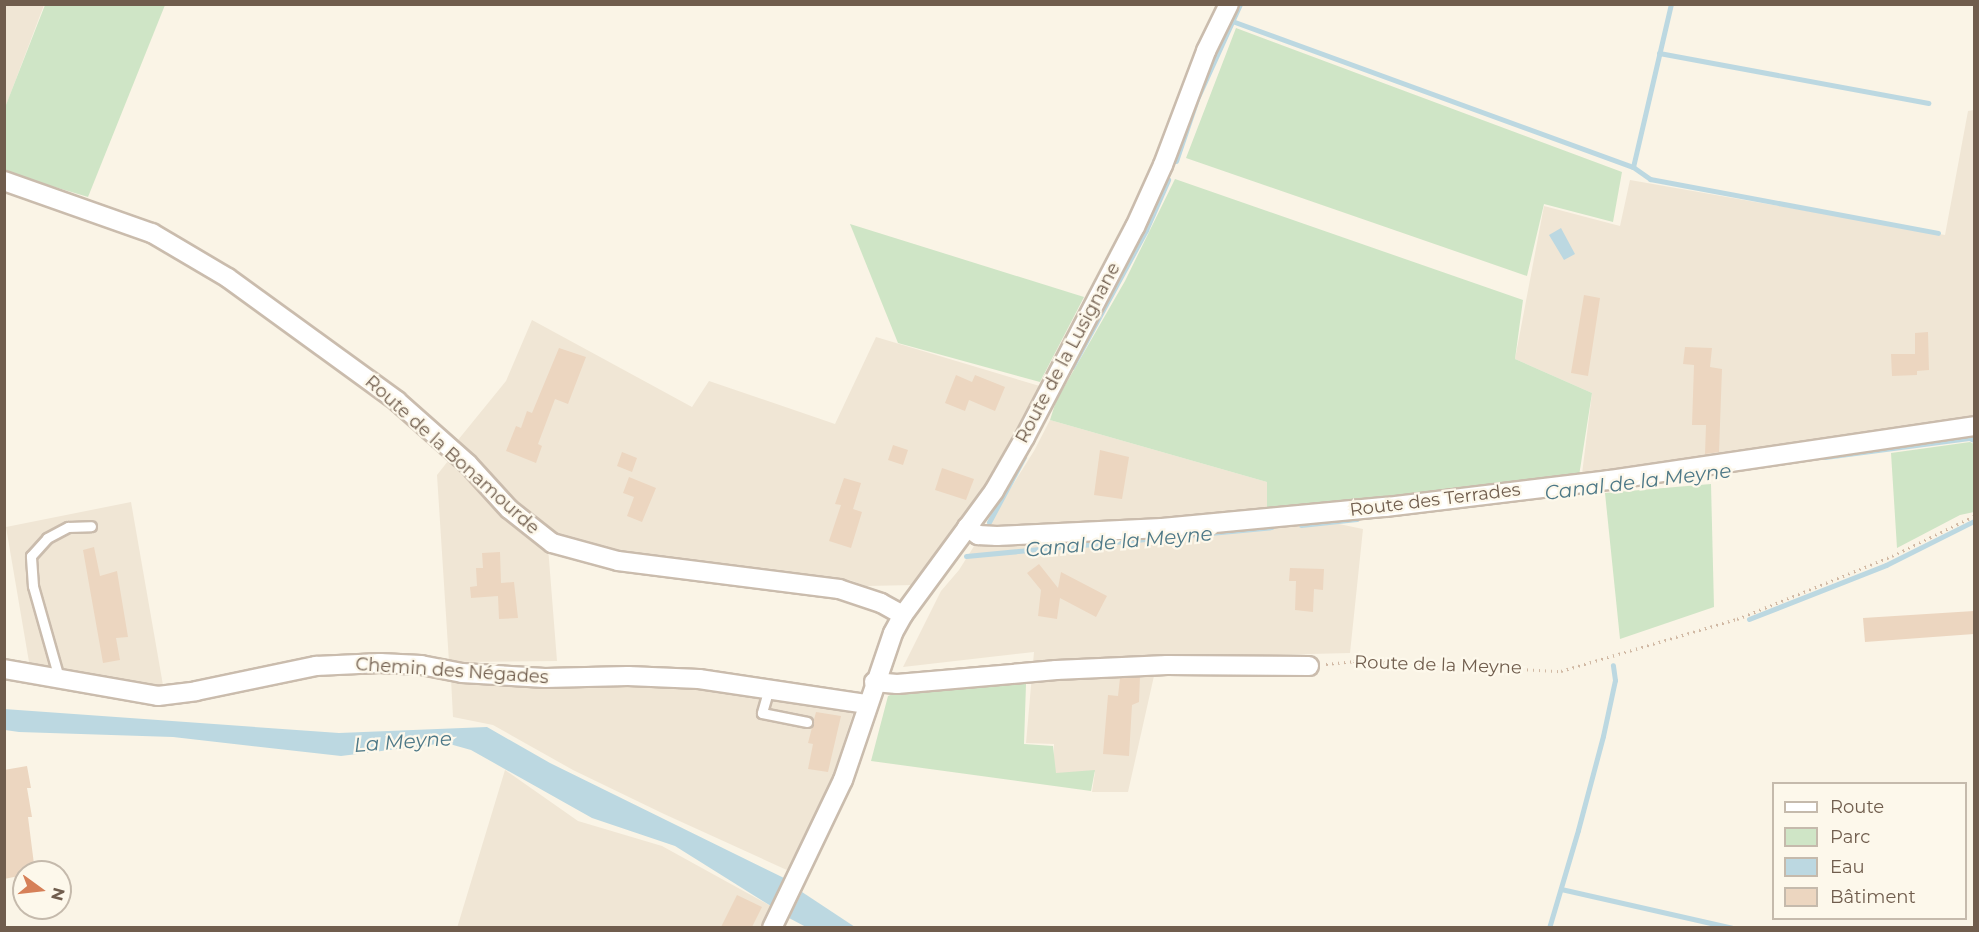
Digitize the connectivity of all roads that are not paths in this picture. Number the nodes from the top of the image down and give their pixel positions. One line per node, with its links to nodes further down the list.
1 (1229, 4): 5 (street, Route de la Lusignane)
2 (4, 181): 6 (street, Route de la Bonamourde)
3 (1974, 426): 5 (street, Route des Terrades)
4 (91, 526): 9 (lane)
5 (967, 527): 6 (street, Route de la Lusignane)
6 (903, 615): 10 (street, Route de la Lusignane)
7 (1309, 666): 10 (street)
8 (4, 669): 9 (street, Chemin des Négades)
9 (59, 678): 11 (street, Chemin des Négades)
10 (874, 682): 12 (street, Route de la Lusignane)
11 (769, 688): 12 (street, Chemin des Négades); 13 (lane)
12 (867, 704): 14 (street, Route de la Lusignane)
13 (807, 722)
14 (774, 922)

